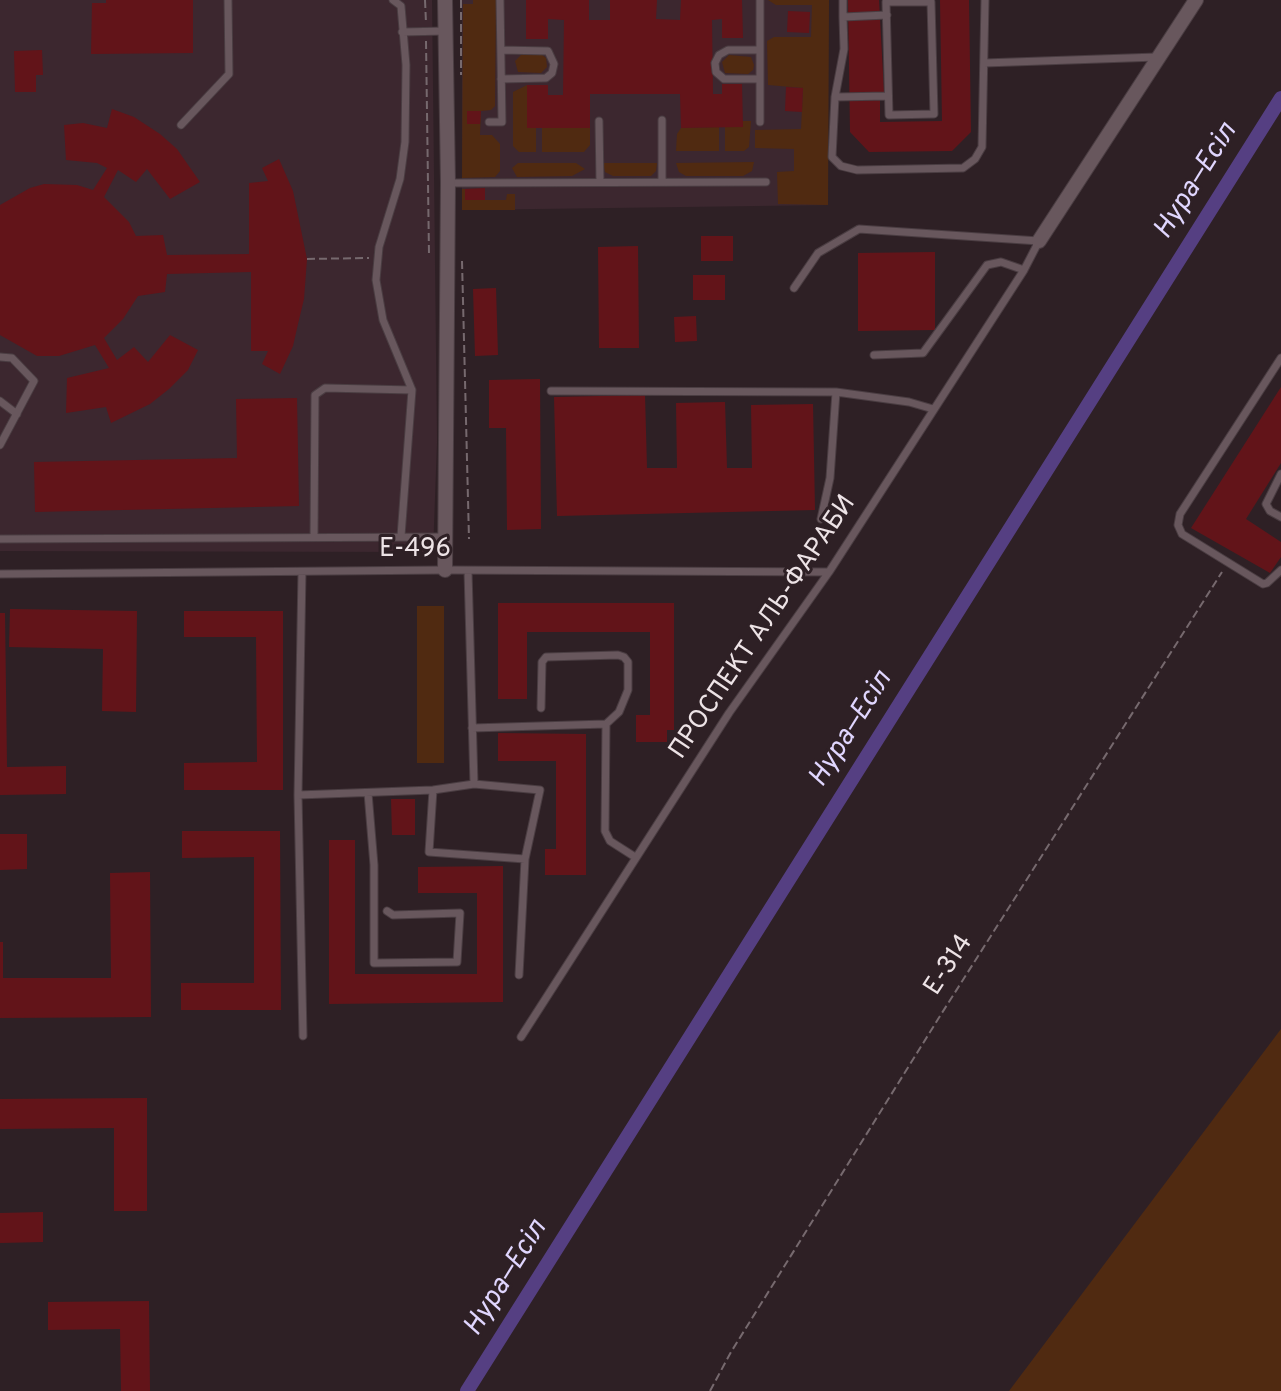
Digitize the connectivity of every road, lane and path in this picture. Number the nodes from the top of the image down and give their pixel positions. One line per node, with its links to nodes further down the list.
1 (228, 0): 29 (lane)
2 (393, 0): 14 (lane)
3 (425, 0): 15 (path)
4 (445, 0): 13 (street)
5 (461, 0): 20 (path)
6 (500, 0): 16 (lane)
7 (760, 0): 17 (lane)
8 (843, 0): 12 (lane)
9 (985, 0): 19 (lane)
10 (1196, 0): 18 (street)
11 (887, 15): 12 (lane); 23 (lane); 23 (lane)
12 (843, 17): 24 (lane)
13 (446, 31): 15 (lane); 33 (street)
14 (402, 32): 15 (lane); 36 (lane)
15 (426, 32): 35 (path)
16 (501, 50): 21 (lane); 21 (lane)
17 (760, 50): 22 (lane); 22 (lane)
18 (1159, 57): 19 (lane); 34 (street)
19 (984, 63): 24 (lane)
20 (461, 74)
21 (501, 79): 27 (lane)
22 (760, 79): 28 (lane)
23 (888, 96): 24 (lane)
24 (835, 97)
25 (662, 120): 31 (lane)
26 (599, 121): 30 (lane)
27 (489, 122)
28 (760, 122)
29 (181, 125)
30 (600, 182): 31 (lane); 33 (lane)
31 (662, 182): 32 (lane)
32 (766, 182)
33 (448, 183): 56 (street)
34 (1039, 241): 39 (lane, ПРОСПЕКТ АЛЬ-ФАРАБИ); 40 (lane)
35 (429, 255)
36 (378, 258): 37 (path); 44 (lane)
37 (307, 259)
38 (462, 262): 58 (path)
39 (1024, 270): 41 (lane); 48 (lane, ПРОСПЕКТ АЛЬ-ФАРАБИ)
40 (794, 288)
41 (874, 355)
42 (0, 357): 49 (lane)
43 (1281, 358): 59 (lane)
44 (412, 390): 54 (lane); 55 (lane)
45 (551, 391): 46 (lane)
46 (836, 392): 48 (lane); 53 (lane)
47 (0, 401): 49 (lane)
48 (933, 409): 64 (lane, ПРОСПЕКТ АЛЬ-ФАРАБИ)
49 (17, 414): 50 (lane)
50 (0, 445)
51 (1281, 474): 52 (lane)
52 (1281, 517)
53 (821, 519)
54 (401, 536): 55 (lane); 56 (lane)
55 (314, 537): 57 (lane)
56 (447, 537): 60 (street)
57 (0, 539)
58 (469, 539)
59 (1227, 564): 61 (lane); 79 (path, E-314)
60 (445, 570): 62 (lane, E-496); 63 (lane, E-496)
61 (1281, 570)
62 (468, 571): 64 (lane, E-496); 68 (lane)
63 (302, 572): 65 (lane, E-496); 72 (lane)
64 (829, 572): 73 (lane, ПРОСПЕКТ АЛЬ-ФАРАБИ)
65 (0, 574)
66 (541, 708): 67 (lane)
67 (606, 724): 68 (lane); 73 (lane)
68 (472, 728): 69 (lane)
69 (474, 784): 70 (lane); 74 (lane)
70 (433, 790): 71 (lane); 74 (lane)
71 (368, 793): 72 (lane); 75 (lane)
72 (298, 795): 77 (lane)
73 (635, 857): 78 (lane, ПРОСПЕКТ АЛЬ-ФАРАБИ)
74 (525, 859): 76 (lane)
75 (387, 911)
76 (519, 975)
77 (303, 1036)
78 (521, 1037)
79 (710, 1391)

